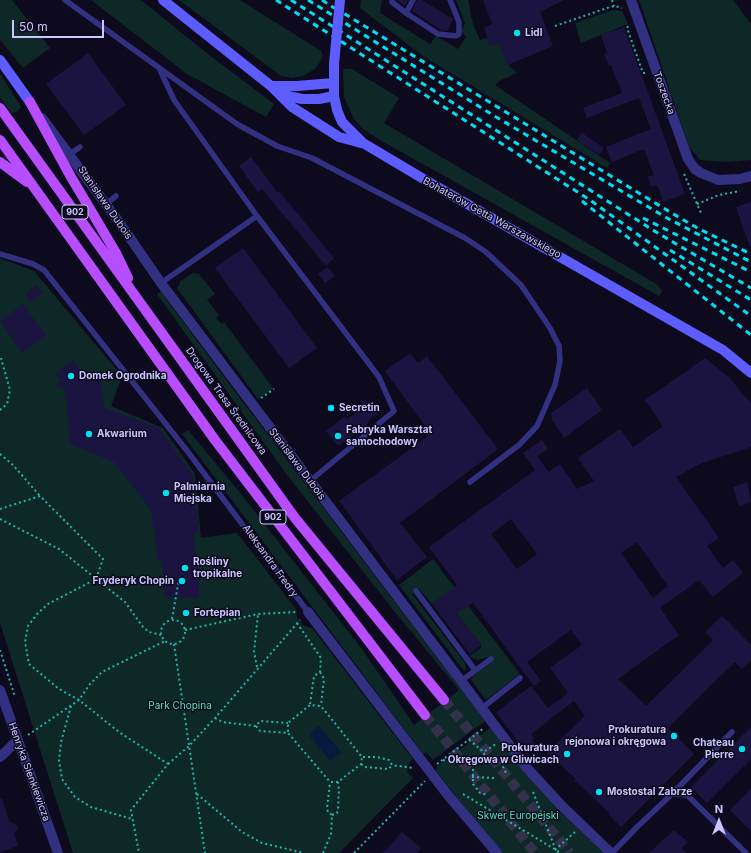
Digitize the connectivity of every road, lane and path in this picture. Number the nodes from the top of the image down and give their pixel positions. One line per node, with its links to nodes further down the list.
1 (65, 0): 15 (lane)
2 (163, 0): 18 (main road)
3 (340, 0): 17 (main road, Bohaterów Getta Warszawskiego, bridge)
4 (392, 0): 11 (lane)
5 (413, 0): 11 (lane)
6 (450, 0): 11 (lane)
7 (612, 0): 9 (path)
8 (630, 0): 29 (street, Toszecka)
9 (614, 6): 10 (path); 13 (path)
10 (624, 9)
11 (406, 12)
12 (627, 20): 16 (path)
13 (555, 26)
14 (0, 60): 21 (main road, Stanisława Dubois)
15 (159, 69): 36 (lane); 47 (lane)
16 (647, 78)
17 (333, 83): 18 (main road); 20 (main road, Bohaterów Getta Warszawskiego)
18 (271, 86): 19 (main road)
19 (279, 94): 20 (main road); 24 (main road)
20 (334, 96): 24 (main road, Bohaterów Getta Warszawskiego)
21 (30, 102): 26 (street, Stanisława Dubois); 39 (main road)
22 (0, 108): 39 (main road, Drogowa Trasa Średnicowa / 902)
23 (0, 140): 30 (main road, 902)
24 (363, 143): 41 (main road, Bohaterów Getta Warszawskiego)
25 (80, 147): 26 (lane)
26 (70, 154): 33 (street, Stanisława Dubois)
27 (0, 162): 30 (main road)
28 (682, 171): 34 (path)
29 (751, 176)
30 (35, 188): 76 (main road, 902)
31 (744, 189): 34 (path)
32 (116, 196): 33 (lane)
33 (106, 204): 38 (street, Stanisława Dubois)
34 (697, 204): 35 (path)
35 (701, 213)
36 (257, 216): 38 (lane); 46 (lane)
37 (0, 254): 55 (lane, Aleksandra Fredry)
38 (161, 283): 46 (street, Stanisława Dubois)
39 (137, 298): 71 (main road, Drogowa Trasa Średnicowa / 902)
40 (2, 358): 44 (path)
41 (751, 373)
42 (274, 389): 43 (path)
43 (257, 401)
44 (0, 410)
45 (0, 455): 48 (path)
46 (310, 481): 68 (street, Stanisława Dubois)
47 (470, 482)
48 (40, 496): 49 (path); 52 (path)
49 (0, 509)
50 (0, 519): 52 (path)
51 (179, 578): 57 (path)
52 (96, 579): 60 (path); 70 (path)
53 (416, 591): 65 (lane)
54 (296, 612): 56 (path)
55 (308, 612): 58 (path); 97 (street, Aleksandra Fredry)
56 (258, 614): 59 (path); 64 (path)
57 (172, 619): 59 (path); 60 (path)
58 (297, 622): 64 (path); 66 (path)
59 (185, 630): 62 (path)
60 (161, 635): 61 (path)
61 (164, 641): 62 (path); 70 (path)
62 (174, 644): 87 (path)
63 (491, 659): 65 (lane)
64 (257, 668): 77 (path)
65 (475, 670): 68 (lane)
66 (320, 672): 72 (path); 74 (path)
67 (520, 678): 75 (lane)
68 (461, 681): 75 (street, Stanisława Dubois)
69 (0, 690): 85 (street, Henryka Sienkiewicza)
70 (79, 700): 73 (path); 92 (path)
71 (444, 700)
72 (310, 705): 74 (path); 78 (path)
73 (71, 706): 83 (path); 108 (path)
74 (320, 706): 90 (path)
75 (482, 708): 119 (street, Stanisława Dubois)
76 (425, 715)
77 (215, 718): 79 (path); 87 (path)
78 (288, 723): 79 (path); 82 (path)
79 (256, 726): 82 (path)
80 (486, 726): 84 (path)
81 (732, 732): 105 (lane)
82 (288, 733): 100 (path)
83 (28, 735)
84 (468, 740): 88 (path); 91 (path)
85 (17, 741): 89 (street); 111 (street, Henryka Sienkiewicza)
86 (499, 742): 88 (path)
87 (189, 746): 92 (path); 103 (path)
88 (484, 752): 96 (path)
89 (0, 757)
90 (362, 757): 93 (path); 94 (path)
91 (443, 760): 97 (path); 98 (path)
92 (168, 764): 108 (path)
93 (361, 764): 94 (path); 101 (path)
94 (392, 765): 95 (path)
95 (408, 767)
96 (506, 773)
97 (428, 774): 104 (street, Aleksandra Fredry); 116 (path)
98 (472, 777): 99 (path); 106 (path)
99 (494, 778)
100 (330, 782): 101 (path); 107 (path)
101 (338, 782): 107 (path)
102 (530, 785): 110 (path)
103 (196, 793): 113 (path); 114 (path)
104 (447, 794): 110 (path); 117 (street, Aleksandra Fredry)
105 (672, 794): 119 (lane); 120 (lane)
106 (488, 795)
107 (332, 816): 115 (path)
108 (132, 819): 112 (path)
109 (576, 832): 110 (path)
110 (555, 850): 118 (path); 118 (path)
111 (58, 853)
112 (139, 853)
113 (205, 853)
114 (304, 853)
115 (323, 853)
116 (354, 853)
117 (497, 853)
118 (559, 853)
119 (612, 853)
120 (746, 853)

